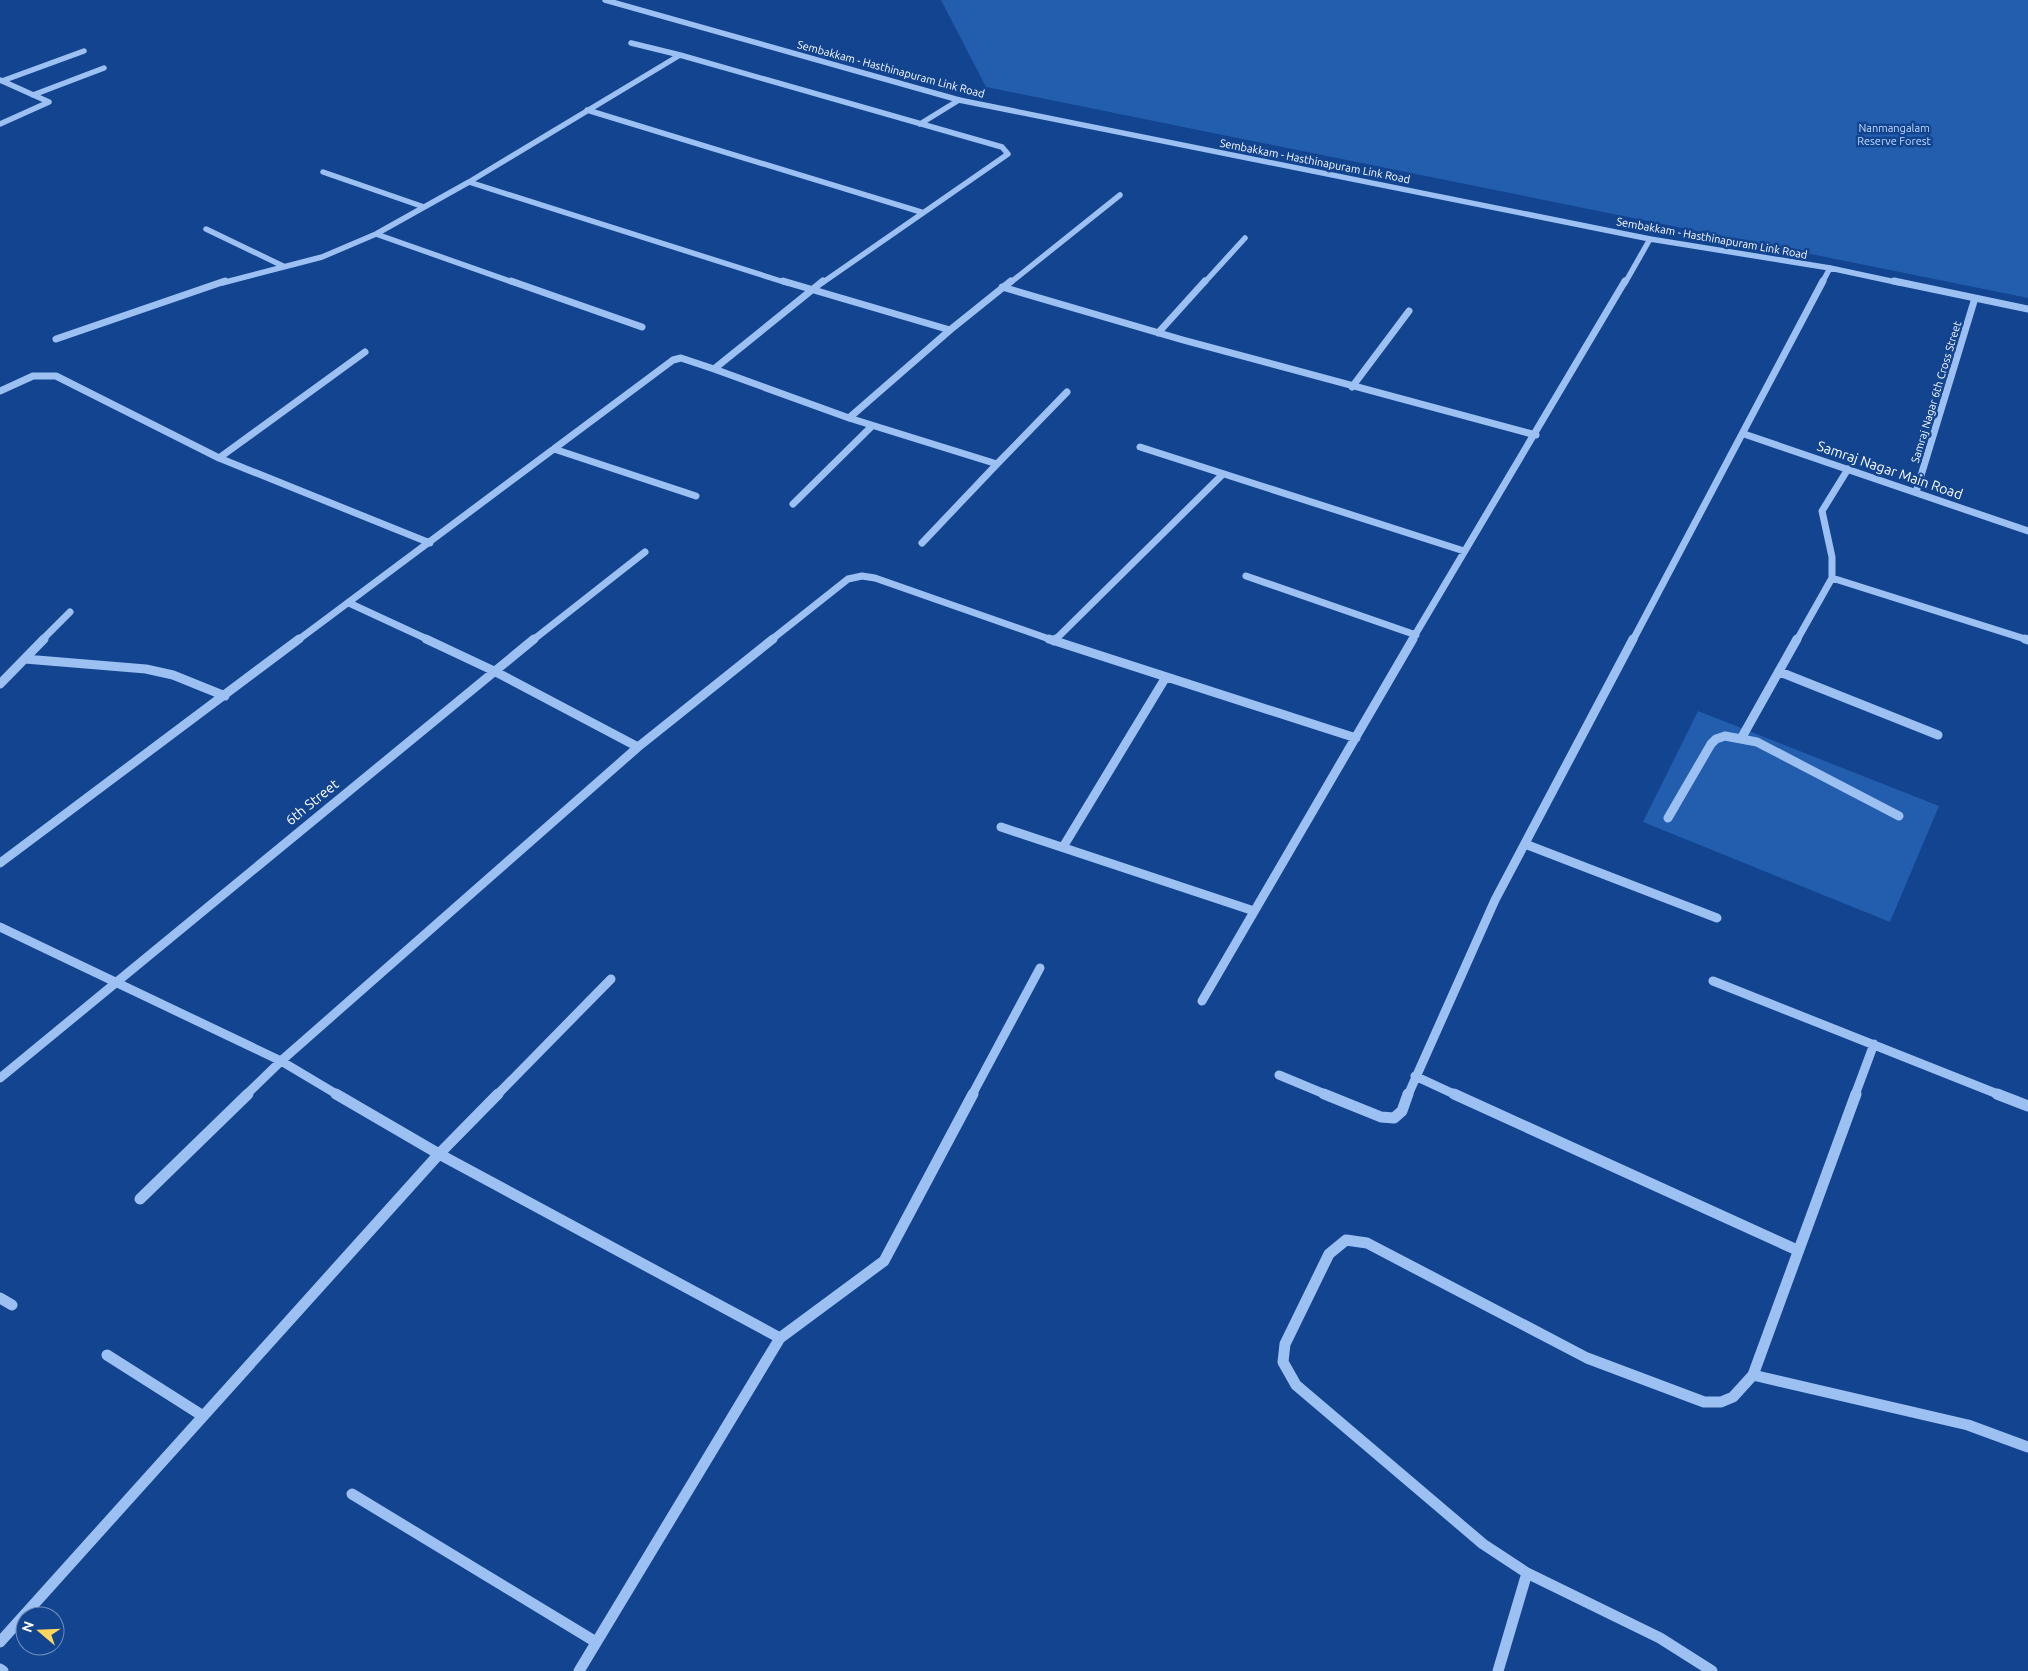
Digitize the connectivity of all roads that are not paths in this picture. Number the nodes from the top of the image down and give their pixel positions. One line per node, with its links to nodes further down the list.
1 (606, 0): 8 (street, Sembakkam - Hasthinapuram Link Road)
2 (631, 42): 4 (street)
3 (84, 51): 6 (street)
4 (680, 56): 9 (street); 11 (street)
5 (104, 68): 7 (street)
6 (1, 81): 7 (street)
7 (33, 95): 10 (street)
8 (959, 100): 11 (street); 20 (street, Sembakkam - Hasthinapuram Link Road)
9 (587, 110): 13 (street); 16 (street)
10 (0, 124)
11 (920, 124): 16 (street)
12 (323, 172): 15 (street)
13 (469, 182): 15 (street); 24 (street)
14 (1120, 195): 23 (street)
15 (424, 207): 18 (street)
16 (921, 212): 24 (street)
17 (206, 229): 21 (street)
18 (376, 234): 21 (street); 28 (street)
19 (1246, 238): 30 (street)
20 (1650, 239): 22 (street, Sembakkam - Hasthinapuram Link Road); 40 (street)
21 (283, 266): 31 (street)
22 (1830, 268): 25 (street, Sembakkam - Hasthinapuram Link Road); 39 (street)
23 (1002, 287): 29 (street); 30 (street)
24 (811, 290): 29 (street); 33 (street)
25 (1975, 298): 26 (street, Sembakkam - Hasthinapuram Link Road); 47 (street, Samraj Nagar 6th Cross Street)
26 (2028, 309)
27 (1409, 311): 34 (street)
28 (642, 327)
29 (950, 330): 37 (street)
30 (1158, 333): 34 (street)
31 (56, 339)
32 (365, 352): 43 (street)
33 (714, 369): 37 (street); 42 (street)
34 (1352, 387): 40 (street)
35 (0, 390): 43 (street)
36 (1067, 392): 44 (street)
37 (849, 418): 38 (street)
38 (872, 426): 44 (street); 49 (street)
39 (1744, 434): 45 (street, Samraj Nagar Main Road); 75 (street)
40 (1536, 435): 53 (street)
41 (1140, 447): 46 (street)
42 (554, 449): 48 (street); 51 (street)
43 (219, 458): 51 (street)
44 (997, 464): 52 (street)
45 (1848, 469): 47 (street, Samraj Nagar Main Road); 56 (street)
46 (1222, 475): 53 (street); 61 (street)
47 (1916, 492): 50 (street, Samraj Nagar Main Road)
48 (696, 496)
49 (793, 504)
50 (2028, 531)
51 (430, 543): 57 (street)
52 (922, 543)
53 (1464, 551): 59 (street)
54 (645, 552): 63 (street, 6th Street)
55 (1246, 576): 59 (street)
56 (1832, 578): 60 (street); 64 (street)
57 (349, 604): 63 (street); 67 (street)
58 (70, 612): 62 (street)
59 (1416, 635): 70 (street)
60 (2028, 640)
61 (1054, 641): 65 (street); 71 (street)
62 (25, 658): 66 (street); 67 (street)
63 (494, 671): 71 (street); 84 (street, 6th Street)
64 (1780, 672): 68 (street); 69 (street)
65 (1166, 677): 70 (street); 76 (street)
66 (0, 684)
67 (225, 696): 77 (street)
68 (1938, 735)
69 (1742, 737): 72 (street); 73 (street)
70 (1356, 738): 78 (street)
71 (638, 747): 87 (street)
72 (1899, 816)
73 (1668, 818)
74 (1001, 827): 76 (street)
75 (1525, 844): 79 (street); 89 (street)
76 (1063, 847): 78 (street)
77 (0, 864)
78 (1254, 911): 85 (street)
79 (1717, 918)
80 (0, 927): 84 (street)
81 (1040, 968): 97 (street)
82 (611, 979): 92 (street)
83 (1712, 981): 86 (street)
84 (116, 982): 87 (street); 90 (street, 6th Street)
85 (1202, 1001)
86 (1874, 1044): 91 (street); 94 (street)
87 (281, 1061): 92 (street); 93 (street)
88 (1279, 1075): 89 (street)
89 (1415, 1076): 94 (street)
90 (0, 1078)
91 (2028, 1106)
92 (439, 1154): 97 (street); 100 (street)
93 (140, 1199)
94 (1797, 1250): 99 (street)
95 (0, 1298): 96 (street)
96 (12, 1305)
97 (780, 1338): 105 (street)
98 (107, 1355): 100 (street)
99 (1754, 1375): 101 (street); 103 (street)
100 (203, 1416): 104 (street)
101 (2028, 1447)
102 (352, 1494): 105 (street)
103 (1527, 1572): 107 (street); 108 (street)
104 (0, 1642)
105 (596, 1642): 106 (street)
106 (579, 1671)
107 (1498, 1671)
108 (1712, 1671)

